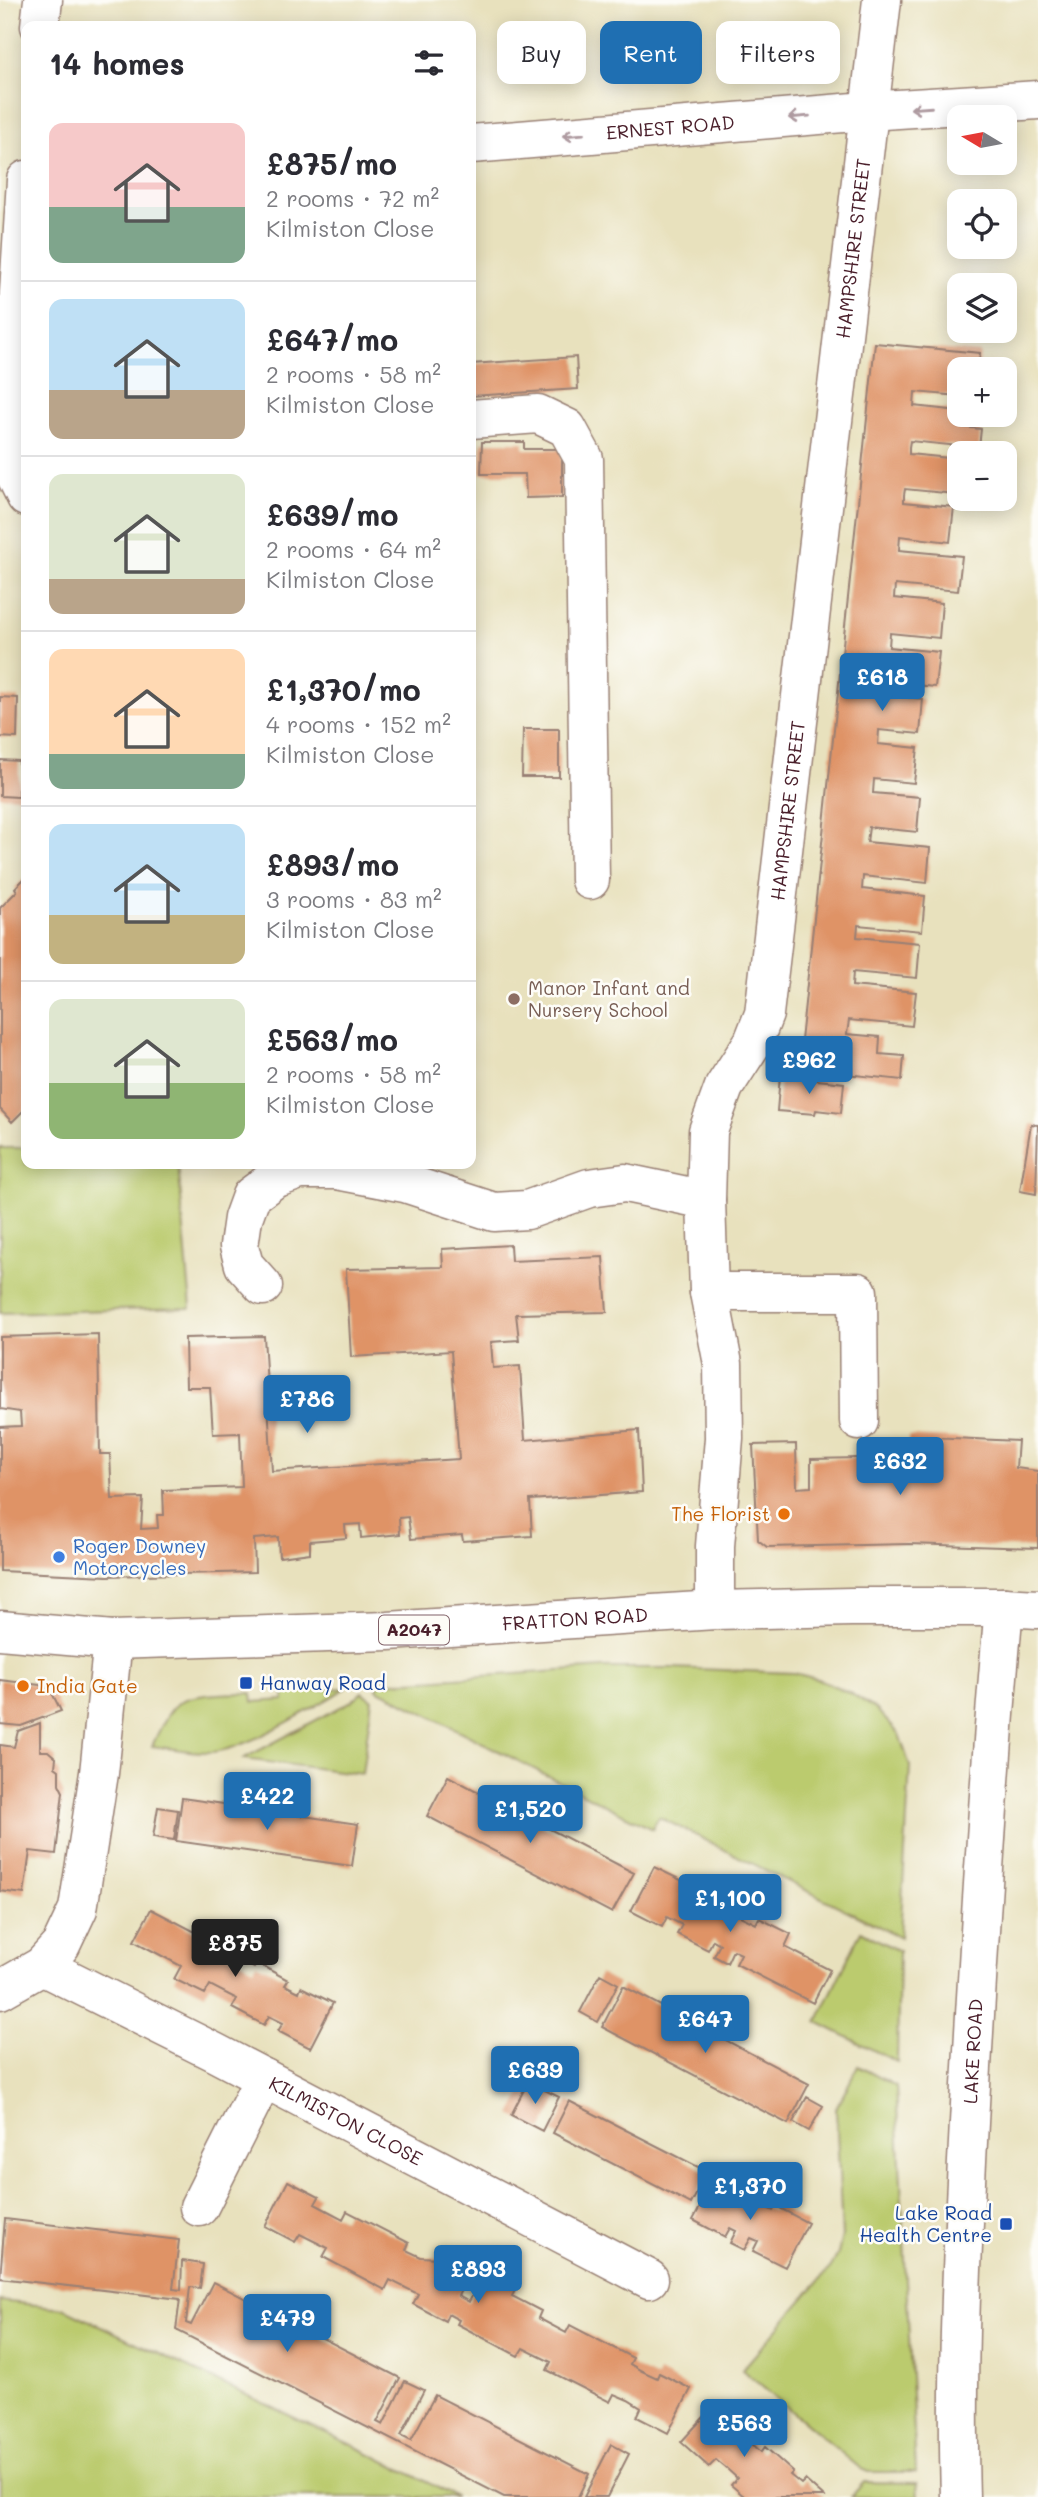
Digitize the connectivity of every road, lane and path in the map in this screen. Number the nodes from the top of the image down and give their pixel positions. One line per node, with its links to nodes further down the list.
1 (43, 0): 3 (street)
2 (882, 0): 5 (street, HAMPSHIRE STREET)
3 (41, 21)
4 (1038, 100): 5 (street, ERNEST ROAD, one-way to 5)
5 (867, 111): 6 (street, ERNEST ROAD, one-way to 6); 13 (street, HAMPSHIRE STREET)
6 (476, 144)
7 (21, 180): 8 (street)
8 (0, 182)
9 (21, 260): 11 (street)
10 (476, 419): 12 (street)
11 (21, 487)
12 (590, 880)
13 (706, 1200): 14 (street); 15 (street, HAMPSHIRE STREET)
14 (263, 1286)
15 (709, 1293): 16 (street); 18 (street, HAMPSHIRE STREET)
16 (859, 1421)
17 (1021, 1608): 18 (street, FRATTON ROAD / A2047); 26 (street, LAKE ROAD)
18 (715, 1611): 20 (street, FRATTON ROAD / A2047)
19 (0, 1630): 20 (street, A2047)
20 (113, 1640): 21 (street)
21 (42, 1966): 22 (street); 23 (street, KILMISTON CLOSE)
22 (0, 1990)
23 (264, 2078): 24 (street); 25 (street, KILMISTON CLOSE)
24 (199, 2207)
25 (649, 2279)
26 (960, 2497)

